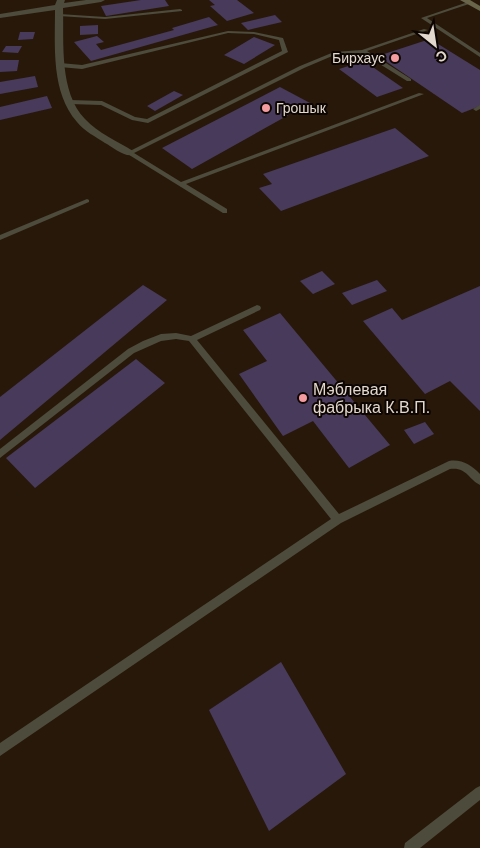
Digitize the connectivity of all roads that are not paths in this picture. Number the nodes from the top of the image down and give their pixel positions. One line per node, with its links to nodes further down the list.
1 (101, 0): 3 (street)
2 (467, 2): 4 (street); 9 (lane)
3 (60, 7): 5 (lane); 6 (street); 10 (street)
4 (480, 9)
5 (180, 10)
6 (0, 16)
7 (426, 30): 8 (lane)
8 (363, 51): 11 (lane); 14 (lane)
9 (480, 55)
10 (60, 65): 13 (street); 13 (lane)
11 (409, 80)
12 (421, 94): 15 (lane)
13 (70, 102): 14 (street)
14 (129, 153): 15 (lane)
15 (181, 184): 17 (lane)
16 (87, 201): 18 (lane)
17 (225, 211)
18 (0, 238)
19 (257, 308): 20 (lane)
20 (192, 339): 21 (lane); 23 (lane)
21 (0, 454)
22 (480, 481): 23 (lane)
23 (338, 520): 24 (lane)
24 (0, 750)
25 (480, 792): 26 (lane)
26 (410, 848)

